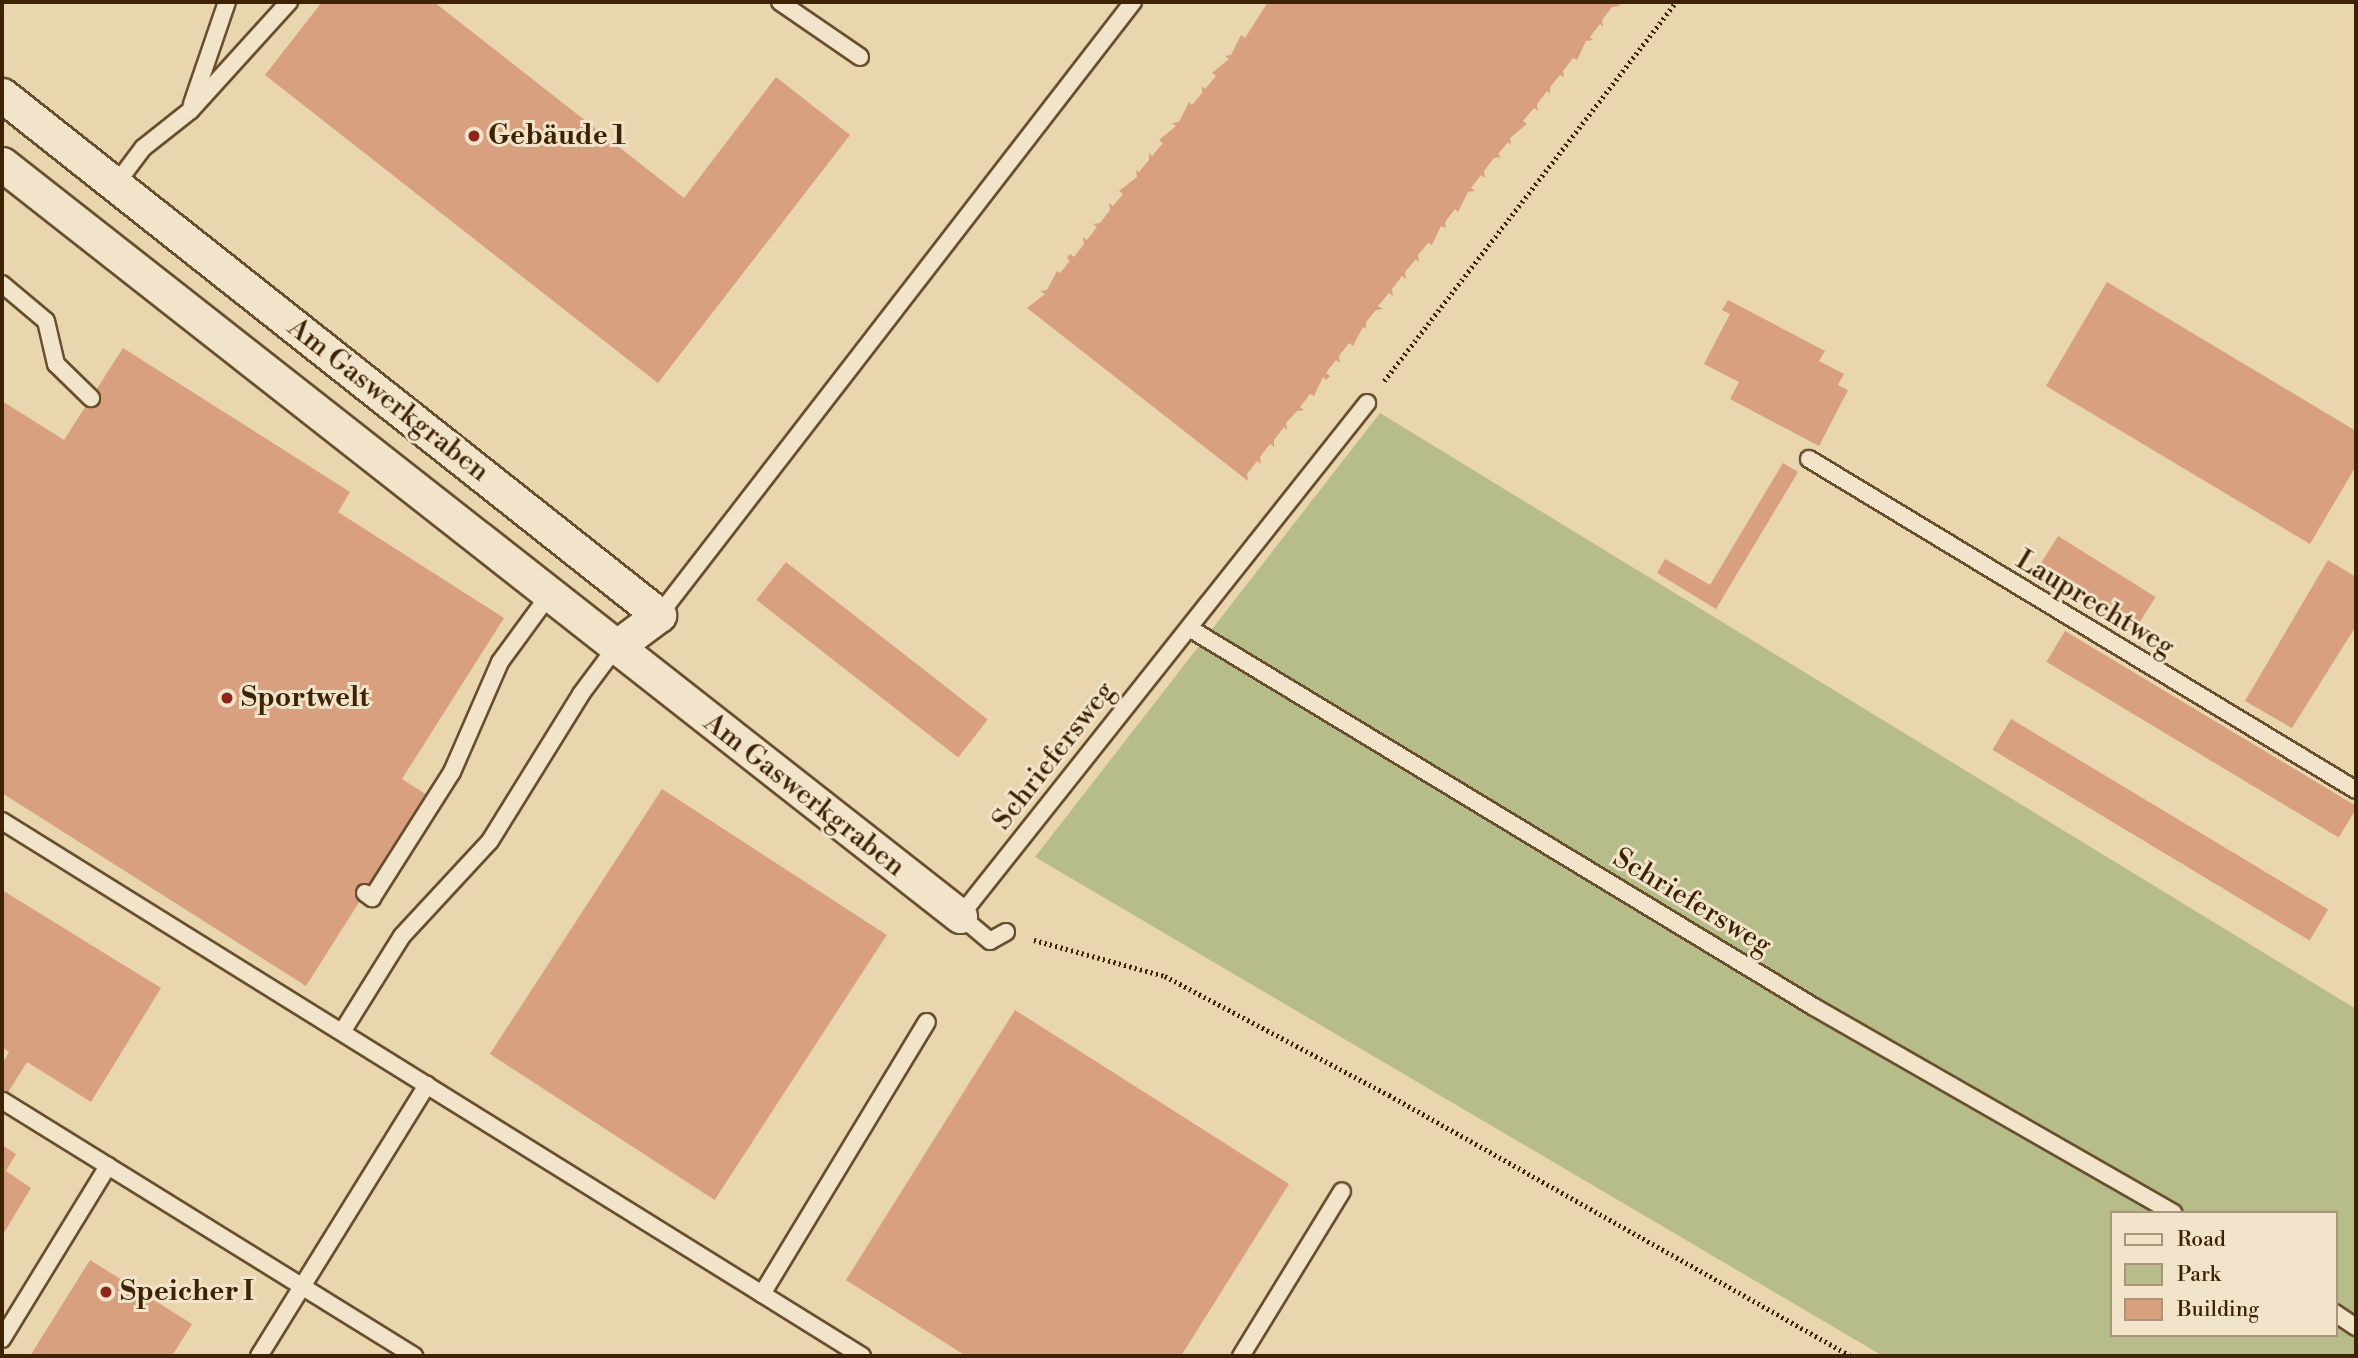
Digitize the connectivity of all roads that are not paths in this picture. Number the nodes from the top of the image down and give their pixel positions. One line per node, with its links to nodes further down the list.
1 (227, 2): 7 (lane)
2 (289, 2): 7 (lane)
3 (780, 2): 5 (lane)
4 (1133, 2): 16 (lane)
5 (860, 57)
6 (2, 95): 9 (street, Am Gaswerkgraben)
7 (191, 110): 9 (lane)
8 (2, 164): 10 (street, Am Gaswerkgraben)
9 (116, 184): 10 (street); 16 (street, Am Gaswerkgraben)
10 (81, 225): 15 (street, Am Gaswerkgraben)
11 (2, 285): 12 (lane)
12 (91, 398)
13 (1367, 403): 17 (lane, Schriefersweg)
14 (1809, 460): 19 (lane, Lauprechtweg)
15 (550, 595): 18 (street, Am Gaswerkgraben); 21 (lane)
16 (659, 615): 18 (street)
17 (1189, 628): 22 (lane, Schriefersweg); 30 (lane, Schriefersweg)
18 (616, 647): 22 (street, Am Gaswerkgraben); 25 (lane)
19 (2356, 790)
20 (2, 821): 25 (lane)
21 (365, 894)
22 (960, 916): 23 (lane)
23 (1006, 932)
24 (927, 1022): 32 (lane)
25 (342, 1032): 26 (lane)
26 (427, 1085): 31 (lane); 32 (lane)
27 (3, 1101): 28 (lane)
28 (108, 1166): 31 (lane); 35 (lane)
29 (1342, 1191): 39 (lane)
30 (2170, 1211)
31 (302, 1287): 36 (lane); 37 (lane)
32 (762, 1294): 38 (lane)
33 (2337, 1314): 34 (lane)
34 (2356, 1327)
35 (2, 1339)
36 (259, 1356)
37 (414, 1356)
38 (862, 1356)
39 (1241, 1356)

